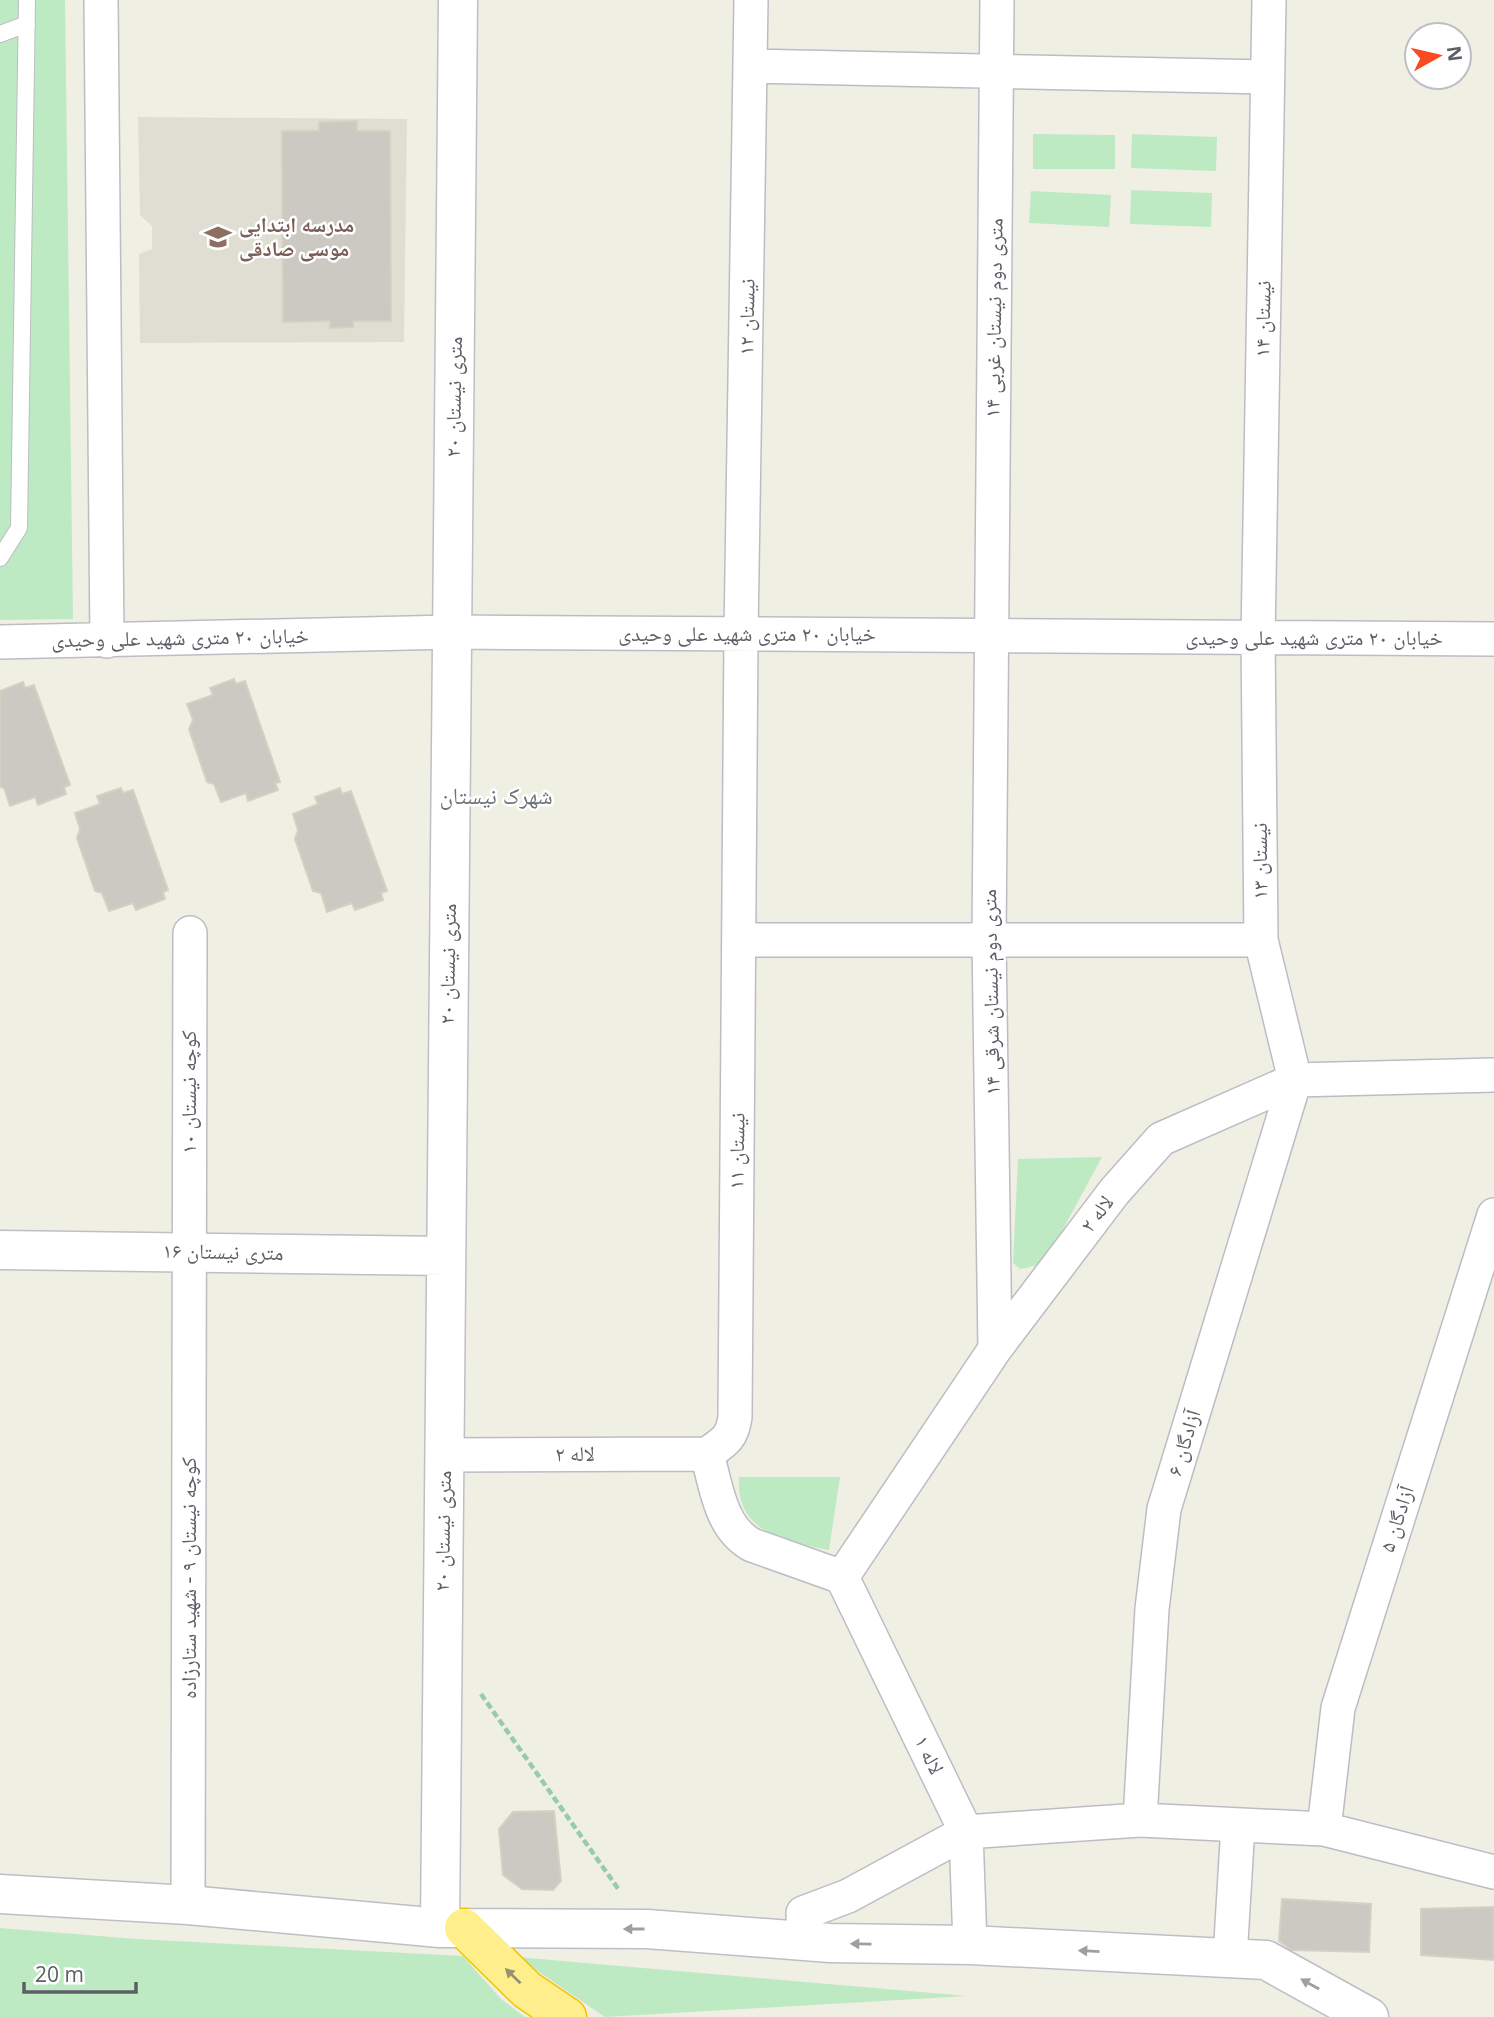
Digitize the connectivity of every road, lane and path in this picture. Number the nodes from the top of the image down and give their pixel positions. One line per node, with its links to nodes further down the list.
1 (27, 0): 7 (lane)
2 (101, 0): 18 (street)
3 (458, 0): 13 (street, ۲۰ متری نیستان)
4 (751, 0): 9 (street, نیستان ۱۲)
5 (996, 0): 10 (street, ۱۴ متری دوم نیستان غربی)
6 (1269, 0): 11 (street, نیستان ۱۴)
7 (27, 24): 8 (lane); 12 (lane)
8 (0, 34)
9 (751, 66): 10 (street); 14 (street, نیستان ۱۲)
10 (997, 70): 11 (street); 15 (street, ۱۴ متری دوم نیستان غربی)
11 (1267, 77): 16 (street, نیستان ۱۴)
12 (0, 558)
13 (452, 632): 14 (street, خیابان ۲۰ متری شهید علی وحیدی); 18 (street, خیابان ۲۰ متری شهید علی وحیدی); 31 (street, ۲۰ متری نیستان)
14 (741, 634): 15 (street, خیابان ۲۰ متری شهید علی وحیدی); 21 (street, نیستان ۱۱)
15 (990, 636): 16 (street, خیابان ۲۰ متری شهید علی وحیدی); 22 (street, ۱۴ متری دوم نیستان شرقی)
16 (1258, 638): 17 (street, خیابان ۲۰ متری شهید علی وحیدی); 23 (street, نیستان ۱۳)
17 (1494, 639)
18 (107, 641): 19 (street, خیابان ۲۰ متری شهید علی وحیدی)
19 (0, 642)
20 (190, 933): 30 (street, کوچه نیستان ۱۰)
21 (739, 940): 22 (street); 33 (street, نیستان ۱۱)
22 (989, 940): 23 (street); 32 (street, ۱۴ متری دوم نیستان شرقی)
23 (1261, 940): 25 (street, نیستان ۱۳)
24 (1494, 1075): 25 (street, لاله ۲)
25 (1295, 1080): 26 (street, لاله ۲); 27 (street, آزادگان ۶)
26 (1219, 1113): 27 (street); 32 (street, لاله ۲)
27 (1270, 1158): 37 (street, آزادگان ۶)
28 (1494, 1214): 39 (street, آزادگان ۵)
29 (0, 1250): 30 (street, ۱۶ متری نیستان)
30 (189, 1252): 31 (street, ۱۶ متری نیستان); 43 (street, کوچه نیستان ۹ - شهید ستارزاده)
31 (445, 1256): 34 (street, ۲۰ متری نیستان)
32 (995, 1349): 35 (street, لاله ۲)
33 (706, 1454): 34 (street, لاله ۲); 35 (street)
34 (444, 1455): 36 (street, ۲۰ متری نیستان)
35 (842, 1577): 40 (street, لاله ۱)
36 (442, 1639): 44 (street, ۲۰ متری نیستان); 45 (path)
37 (1139, 1820): 38 (street); 40 (street)
38 (1238, 1825): 39 (street); 48 (street)
39 (1324, 1829): 41 (street)
40 (966, 1832): 46 (street); 47 (street, لاله ۱)
41 (1494, 1872)
42 (0, 1894): 43 (street)
43 (188, 1905): 44 (street)
44 (452, 1928): 45 (street, one-way to 44); 49 (highway, one-way to 44)
45 (647, 1929): 46 (street)
46 (804, 1941): 47 (street, one-way to 46)
47 (971, 1945): 48 (street, one-way to 47)
48 (1230, 1958): 50 (street, one-way to 48)
49 (567, 2017)
50 (1369, 2017)

